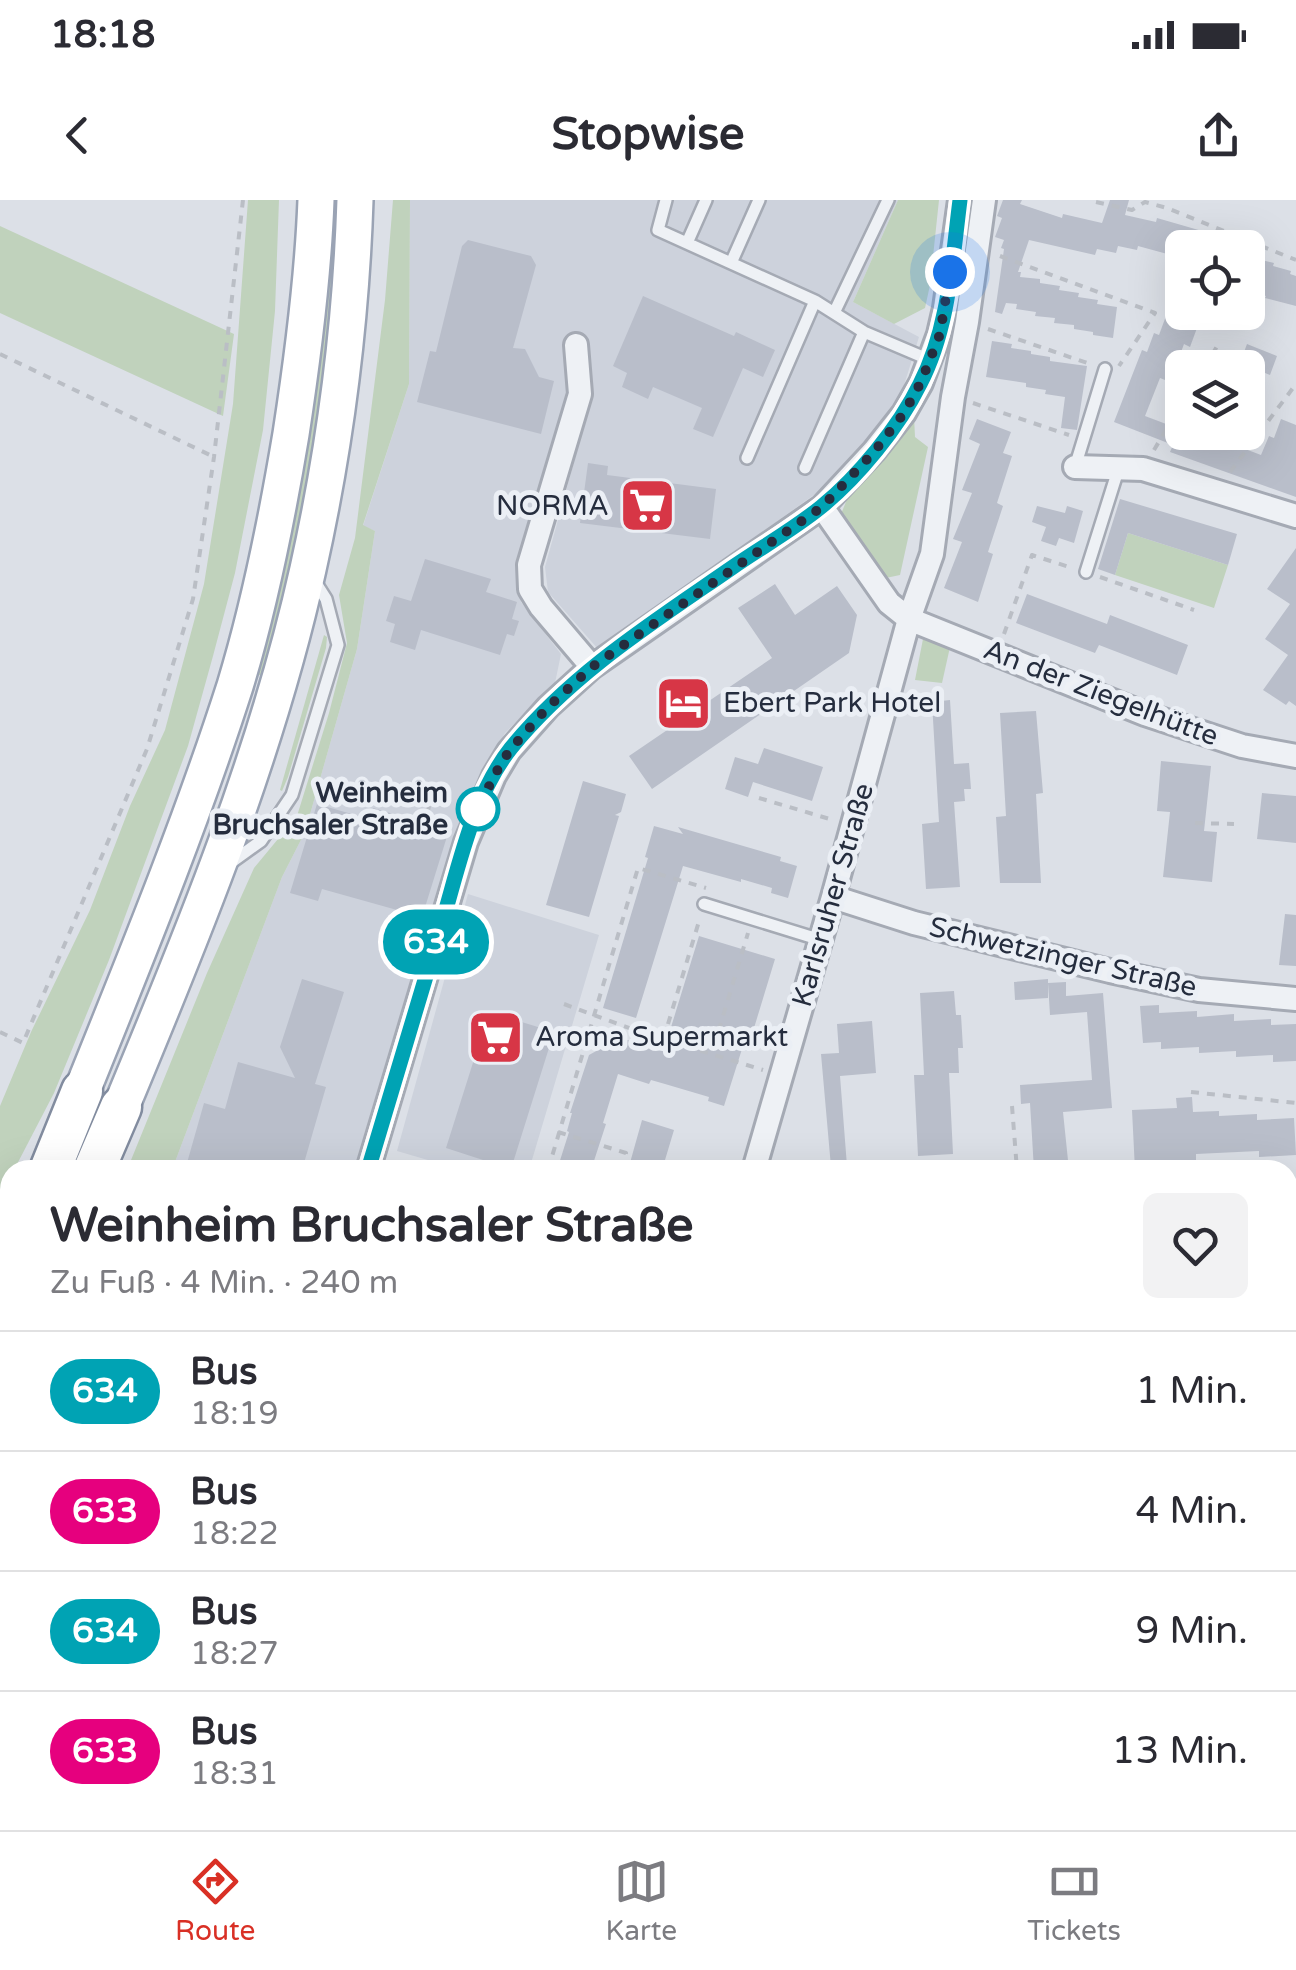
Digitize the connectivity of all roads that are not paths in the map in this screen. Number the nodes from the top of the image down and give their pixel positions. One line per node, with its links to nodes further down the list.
1 (316, 200): 33 (main road)
2 (355, 200): 23 (main road)
3 (666, 200): 9 (lane)
4 (706, 200): 9 (lane)
5 (759, 200): 10 (lane)
6 (888, 200): 12 (lane)
7 (960, 200): 15 (street)
8 (984, 200): 25 (street, Karlsruher Straße)
9 (687, 243): 10 (lane)
10 (731, 263): 11 (lane)
11 (815, 301): 12 (lane); 17 (lane)
12 (834, 313): 13 (lane)
13 (864, 332): 15 (lane); 19 (lane)
14 (576, 345): 26 (street)
15 (930, 360): 21 (street)
16 (1106, 369): 18 (lane)
17 (747, 458)
18 (1075, 467): 20 (street)
19 (806, 468)
20 (1119, 468): 22 (street); 24 (lane)
21 (822, 507): 25 (street); 26 (street)
22 (1296, 516)
23 (308, 570): 28 (main road); 28 (lane)
24 (1086, 572)
25 (909, 618): 27 (street, An der Ziegelhütte); 29 (street, Karlsruher Straße)
26 (592, 667): 37 (street)
27 (1296, 756)
28 (213, 875): 34 (main road)
29 (833, 897): 31 (street, Karlsruher Straße); 32 (street, Schwetzinger Straße)
30 (704, 904): 31 (lane)
31 (821, 940): 38 (street, Karlsruher Straße)
32 (1296, 999)
33 (82, 1091): 35 (highway)
34 (121, 1106): 36 (highway)
35 (54, 1160)
36 (98, 1160)
37 (371, 1160)
38 (757, 1160)

